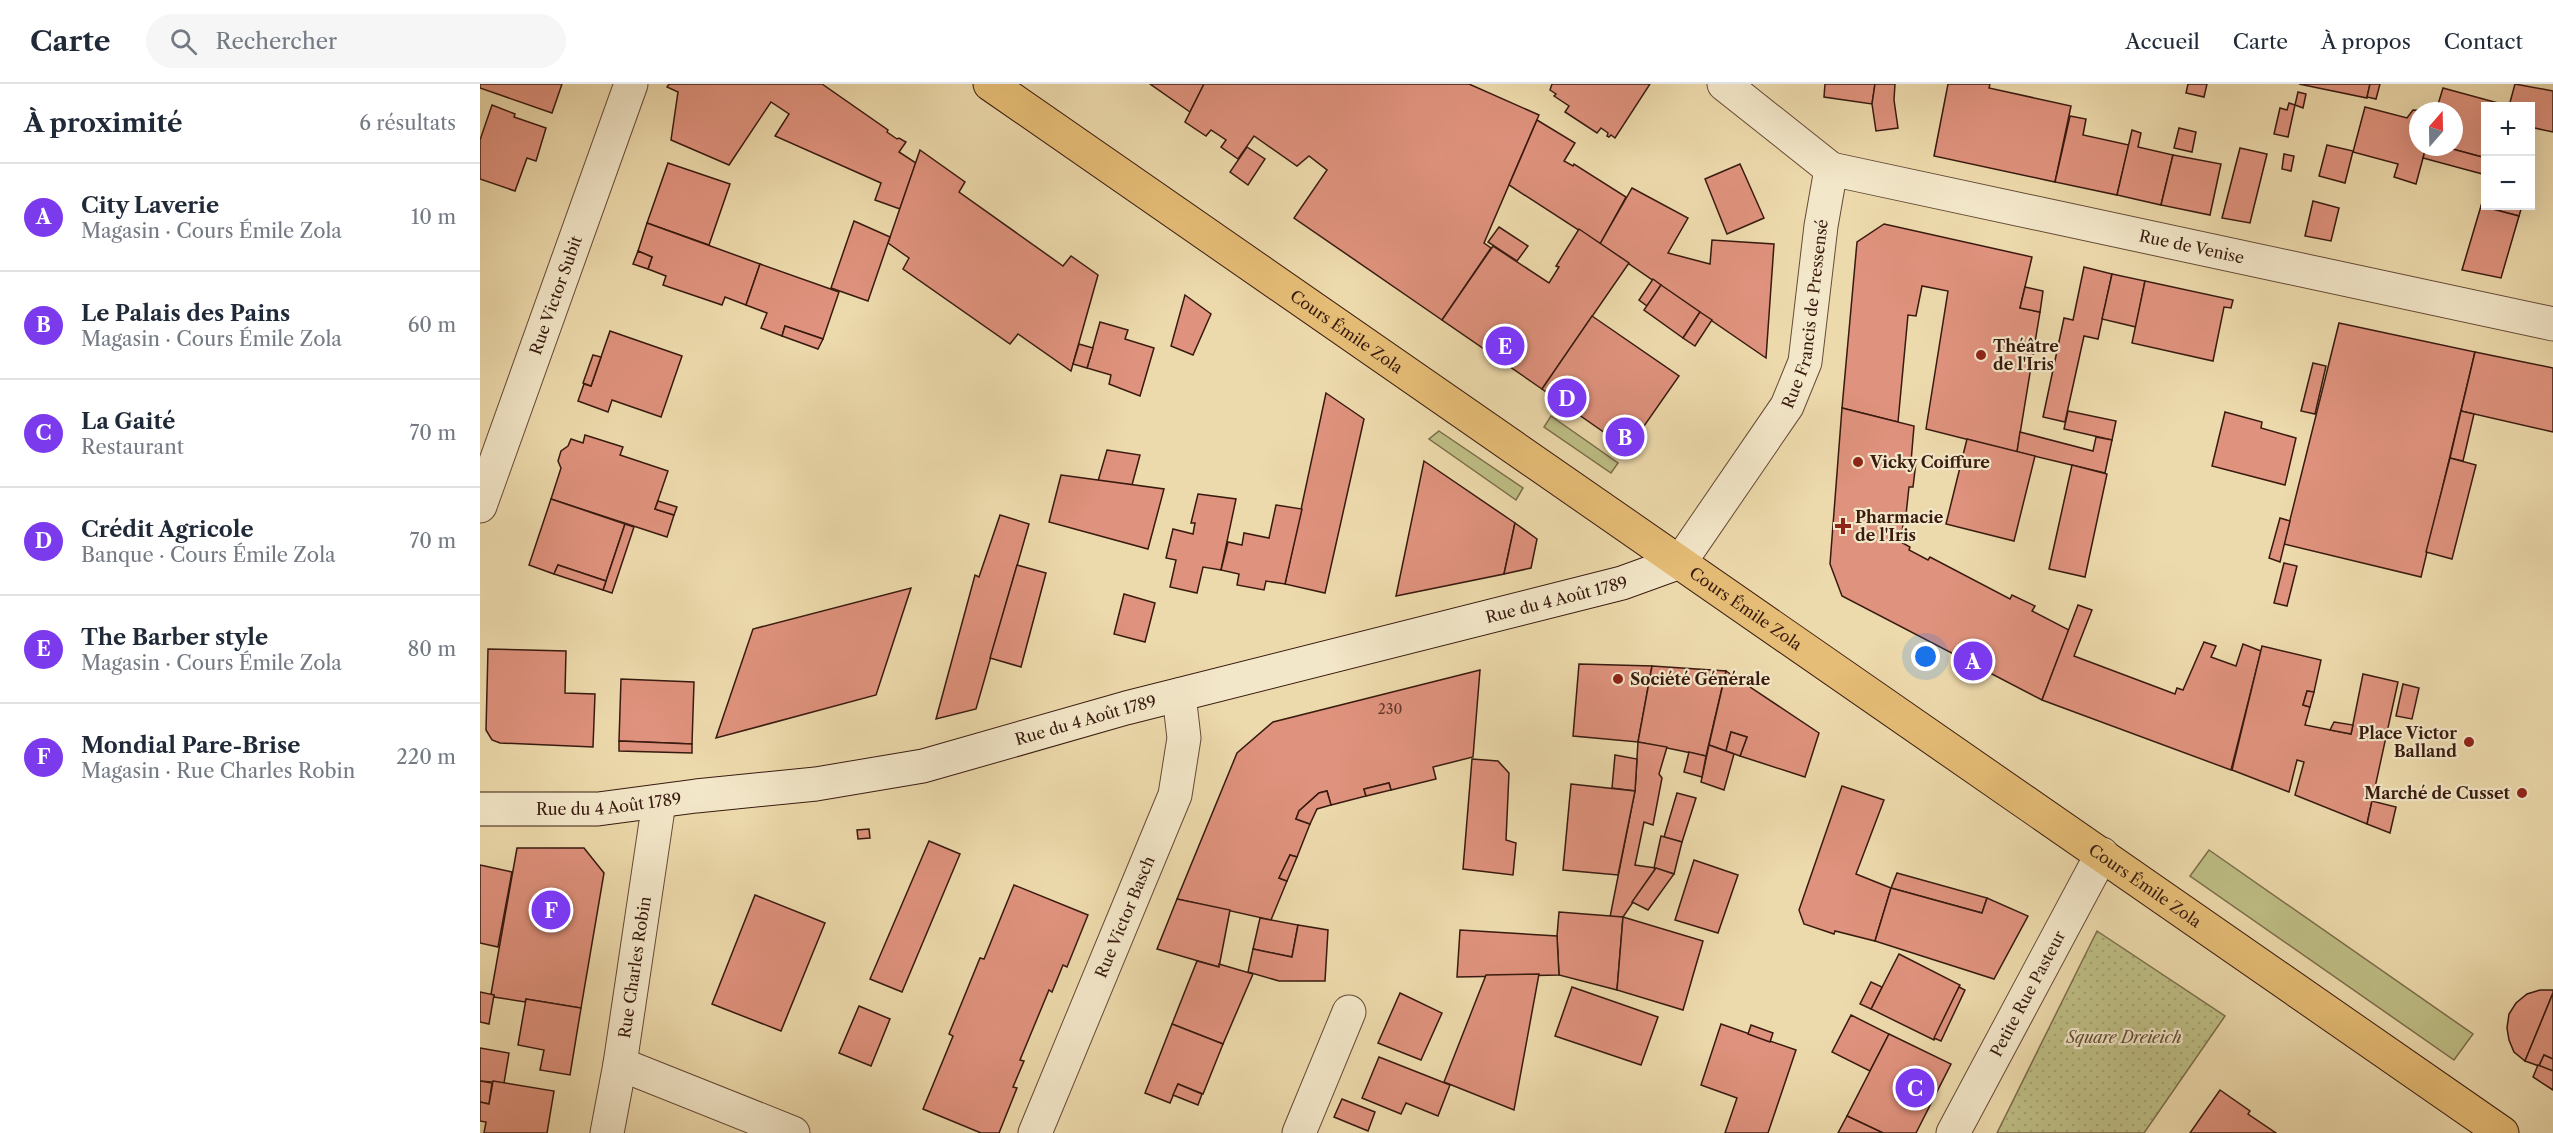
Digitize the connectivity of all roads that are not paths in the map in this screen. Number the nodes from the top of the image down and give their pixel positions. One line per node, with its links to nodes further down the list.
1 (631, 84): 6 (street, Rue Victor Subit)
2 (990, 84): 7 (main road, Cours Émile Zola)
3 (1725, 84): 4 (street)
4 (1832, 169): 5 (street, Rue de Venise); 7 (street, Rue Francis de Pressensé)
5 (2553, 324)
6 (480, 506)
7 (1680, 562): 8 (street, Rue du 4 Août 1789); 11 (main road, Cours Émile Zola)
8 (1179, 695): 9 (street, Rue du 4 Août 1789); 16 (street, Rue Victor Basch)
9 (658, 802): 10 (street, Rue du 4 Août 1789); 13 (street, Rue Charles Robin)
10 (480, 808)
11 (2102, 854): 18 (street, Petite Rue Pasteur); 19 (main road, Cours Émile Zola)
12 (1349, 1012): 17 (street)
13 (620, 1064): 14 (street, Rue Charles Robin); 15 (street)
14 (607, 1133)
15 (793, 1133)
16 (1035, 1133)
17 (1299, 1133)
18 (1953, 1133)
19 (2502, 1133)

